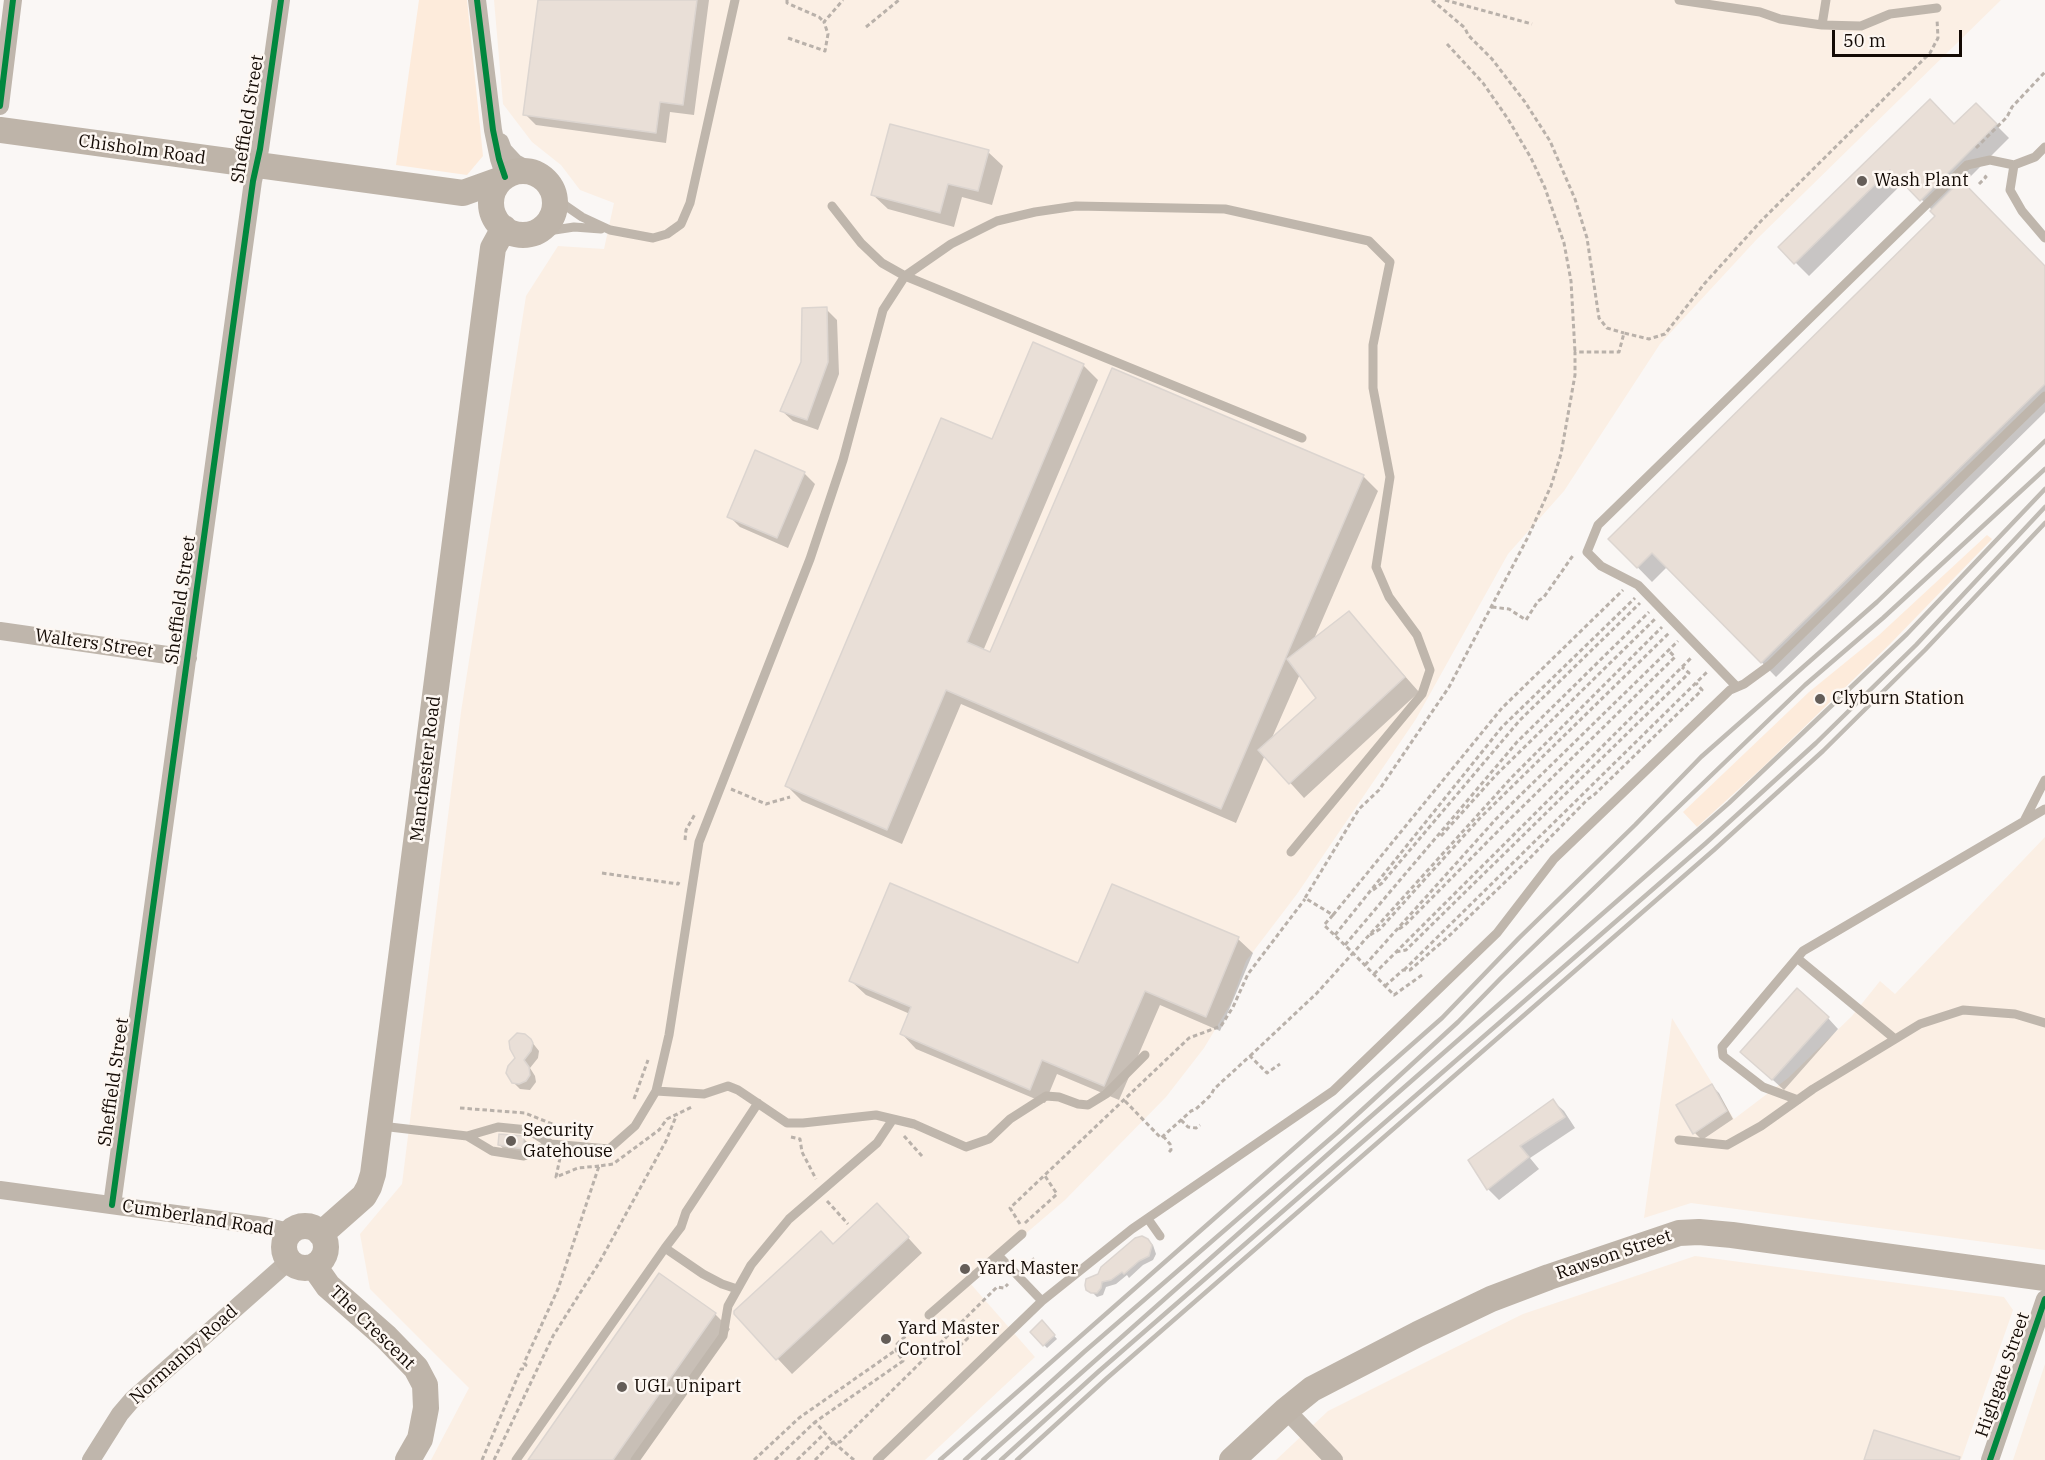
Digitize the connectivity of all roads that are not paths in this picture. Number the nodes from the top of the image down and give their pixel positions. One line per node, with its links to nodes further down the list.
1 (13, 0): 9 (street)
2 (281, 0): 13 (street, Sheffield Street)
3 (477, 0): 11 (street)
4 (735, 0): 21 (lane)
5 (1680, 0): 8 (lane)
6 (1826, 0): 8 (lane)
7 (1936, 8): 8 (lane)
8 (1822, 25)
9 (0, 105)
10 (0, 130): 13 (main road, Chisholm Road)
11 (494, 130): 15 (street); 16 (street)
12 (2045, 147): 14 (lane)
13 (256, 165): 18 (main road, Chisholm Road); 27 (street, Sheffield Street)
14 (2014, 165): 22 (lane); 28 (lane)
15 (530, 171): 16 (main road); 17 (main road)
16 (504, 178): 18 (main road, Chisholm Road); 20 (main road)
17 (552, 189): 20 (main road); 21 (lane)
18 (463, 193): 20 (main road)
19 (832, 206): 23 (lane)
20 (515, 229): 21 (lane); 41 (main road, Manchester Road)
21 (610, 230)
22 (2045, 237)
23 (905, 276): 25 (lane); 32 (lane); 37 (lane)
24 (2045, 396): 28 (lane)
25 (1302, 438)
26 (0, 631): 27 (street, Walters Street)
27 (188, 658): 46 (street, Sheffield Street)
28 (1737, 687): 47 (lane)
29 (2045, 780): 31 (lane)
30 (2045, 809): 31 (lane)
31 (2024, 821): 33 (lane)
32 (1291, 852)
33 (1797, 958): 35 (lane); 38 (lane)
34 (2045, 1023): 35 (lane)
35 (1895, 1039): 38 (lane)
36 (1145, 1055): 40 (lane)
37 (656, 1091): 39 (lane); 44 (lane)
38 (1798, 1100): 43 (lane)
39 (758, 1103): 40 (lane); 52 (lane)
40 (893, 1119): 57 (lane)
41 (380, 1126): 42 (lane); 49 (main road, Manchester Road)
42 (467, 1136): 44 (lane); 44 (lane)
43 (1679, 1140)
44 (551, 1144)
45 (0, 1190): 46 (street, Cumberland Road)
46 (112, 1205): 48 (street, Cumberland Road)
47 (1148, 1219): 51 (lane); 59 (lane)
48 (289, 1232): 49 (main road); 54 (main road)
49 (321, 1234): 55 (main road)
50 (1022, 1234): 53 (lane)
51 (1160, 1236)
52 (665, 1248): 57 (lane); 64 (lane)
53 (998, 1255): 59 (lane); 60 (lane)
54 (289, 1261): 55 (main road); 62 (street, Normanby Road)
55 (314, 1266): 63 (main road, The Crescent)
56 (2045, 1278): 61 (main road, Rawson Street)
57 (738, 1289): 65 (lane)
58 (2045, 1299): 69 (street, Highgate Street)
59 (1042, 1301): 66 (lane)
60 (929, 1315)
61 (1286, 1410): 67 (main road, Rawson Street); 68 (street)
62 (91, 1460)
63 (408, 1460)
64 (516, 1460)
65 (635, 1460)
66 (877, 1460)
67 (1232, 1460)
68 (1334, 1460)
69 (1990, 1460)

